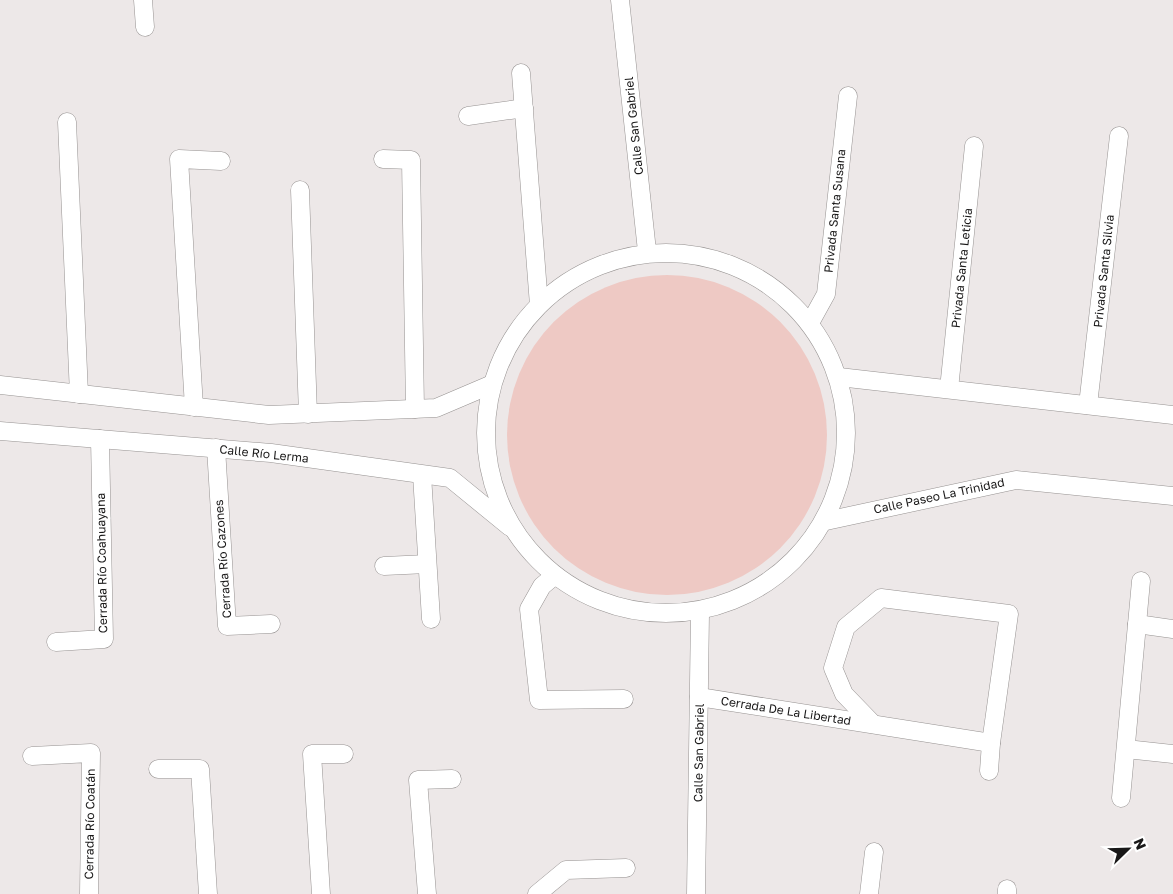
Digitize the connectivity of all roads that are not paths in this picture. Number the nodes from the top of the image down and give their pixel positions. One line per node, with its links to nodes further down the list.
1 (143, 0): 3 (street)
2 (620, 0): 14 (street, Calle San Gabriel)
3 (145, 27)
4 (521, 73): 6 (street)
5 (848, 96): 16 (street, Privada Santa Susana)
6 (524, 108): 7 (street); 15 (street)
7 (468, 116)
8 (67, 122): 21 (street)
9 (1119, 136): 22 (street, Privada Santa Silvia)
10 (974, 146): 20 (street, Privada Santa Leticia)
11 (384, 159): 24 (street)
12 (220, 161): 23 (street)
13 (300, 190): 25 (street)
14 (647, 251): 15 (street); 16 (street)
15 (539, 306): 19 (street)
16 (810, 322): 17 (street)
17 (839, 377): 20 (street); 32 (street)
18 (0, 385): 21 (street)
19 (490, 385): 24 (street); 33 (street)
20 (948, 390): 22 (street)
21 (79, 394): 23 (street)
22 (1088, 405): 26 (street)
23 (194, 407): 25 (street)
24 (415, 409): 25 (street)
25 (308, 414)
26 (1173, 415)
27 (0, 431): 28 (street, Calle Río Lerma)
28 (100, 439): 29 (street, Calle Río Lerma); 43 (street, Cerrada Río Coahuayana)
29 (216, 448): 30 (street, Calle Río Lerma); 40 (street, Cerrada Río Cazones)
30 (422, 474): 33 (street, Calle Río Lerma); 34 (street)
31 (1173, 496): 32 (street, Calle Paseo La Trinidad)
32 (826, 521): 38 (street)
33 (510, 527): 36 (street)
34 (428, 564): 35 (street); 39 (street)
35 (384, 566)
36 (554, 576): 38 (street); 45 (street)
37 (1141, 581): 41 (street)
38 (700, 613): 44 (street, Calle San Gabriel)
39 (431, 619)
40 (271, 624)
41 (1137, 624): 42 (street); 48 (street)
42 (1173, 629)
43 (56, 642)
44 (700, 697): 46 (street, Cerrada De La Libertad); 63 (street, Calle San Gabriel)
45 (624, 699)
46 (873, 724): 47 (street, Cerrada De La Libertad); 47 (street, Cerrada De La Libertad)
47 (991, 743): 53 (street, Cerrada De La Libertad)
48 (1126, 749): 50 (street); 55 (street)
49 (344, 754): 60 (street)
50 (1173, 754)
51 (32, 756): 58 (street, Cerrada Río Coatán)
52 (158, 769): 59 (street)
53 (989, 771)
54 (452, 779): 61 (street)
55 (1121, 798)
56 (874, 852): 64 (street)
57 (626, 868): 62 (street)
58 (90, 894)
59 (208, 894)
60 (321, 894)
61 (427, 894)
62 (537, 894)
63 (696, 894)
64 (869, 894)

